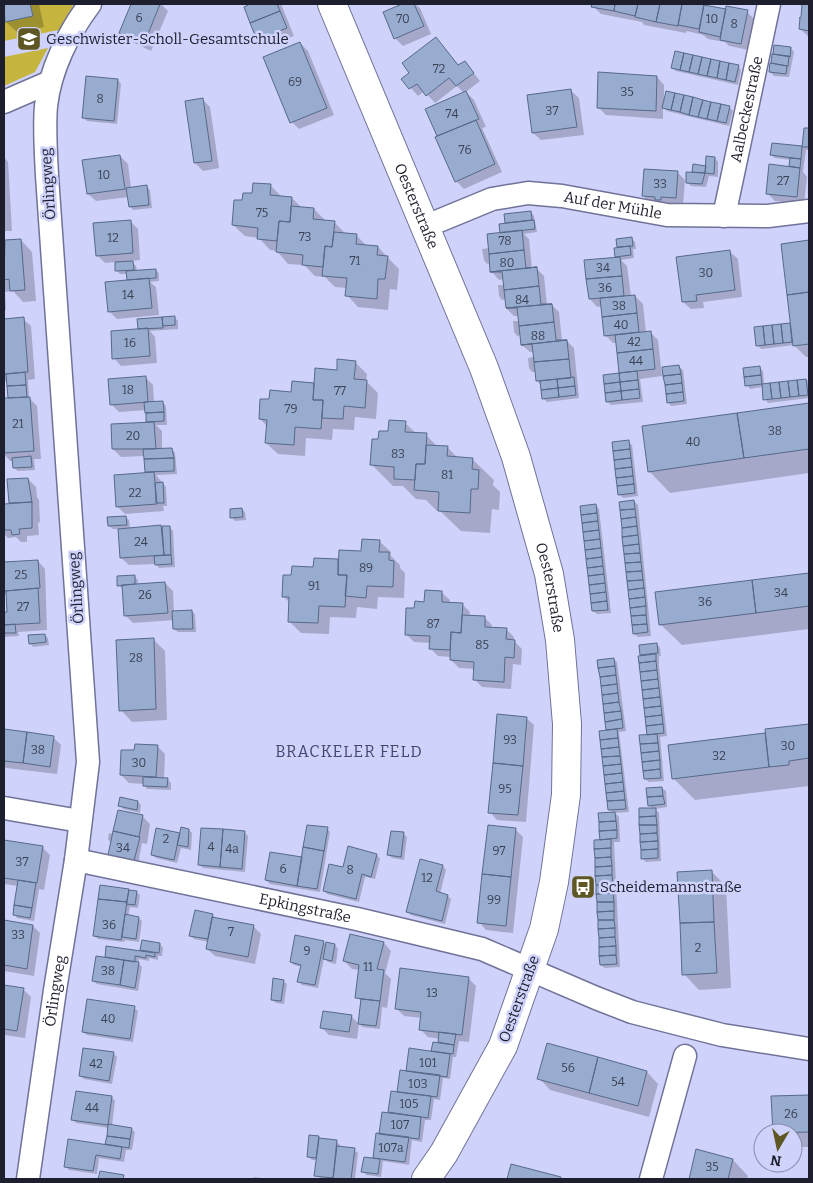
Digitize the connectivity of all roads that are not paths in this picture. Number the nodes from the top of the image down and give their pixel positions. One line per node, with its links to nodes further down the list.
1 (90, 4): 4 (street, Örlingweg)
2 (332, 4): 8 (street, Oesterstraße)
3 (769, 4): 7 (street, Aalbeckestraße)
4 (50, 82): 5 (street); 10 (street, Örlingweg)
5 (4, 102)
6 (809, 211): 7 (street, Auf der Mühle)
7 (724, 216): 8 (street, Auf der Mühle)
8 (424, 227): 12 (street, Oesterstraße)
9 (4, 808): 10 (street)
10 (80, 821): 11 (street, Örlingweg)
11 (76, 860): 12 (street, Epkingstraße); 15 (street, Örlingweg)
12 (531, 969): 13 (street); 16 (street, Oesterstraße)
13 (809, 1049)
14 (684, 1056): 17 (street)
15 (28, 1179)
16 (426, 1179)
17 (651, 1179)

